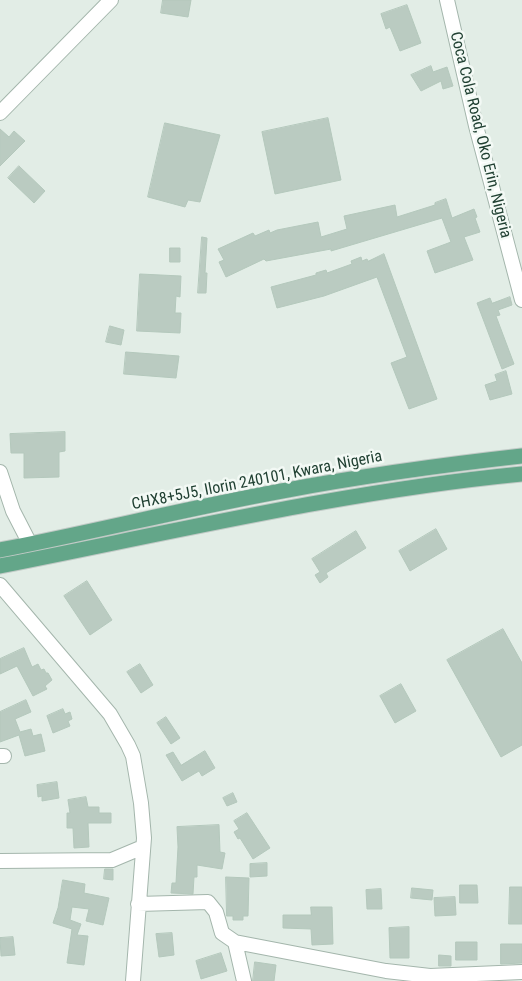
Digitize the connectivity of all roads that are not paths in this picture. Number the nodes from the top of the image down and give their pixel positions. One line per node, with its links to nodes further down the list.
1 (111, 0): 3 (street)
2 (447, 0): 4 (street, Coca Cola Road, Oko Erin, Nigeria)
3 (0, 113)
4 (522, 300)
5 (522, 456): 8 (main road, CHX8+5J5, Ilorin 240101, Kwara, Nigeria)
6 (0, 472): 8 (street)
7 (522, 474): 10 (main road, CHX8+5J5, Ilorin 240101, Kwara, Nigeria)
8 (30, 544): 9 (main road, CHX8+5J5, Ilorin 240101, Kwara, Nigeria)
9 (0, 550)
10 (0, 566)
11 (0, 585): 12 (street)
12 (143, 847): 13 (street); 14 (street)
13 (0, 861)
14 (138, 904): 15 (street); 17 (street)
15 (235, 942): 16 (street); 18 (street)
16 (522, 972)
17 (133, 981)
18 (244, 981)

